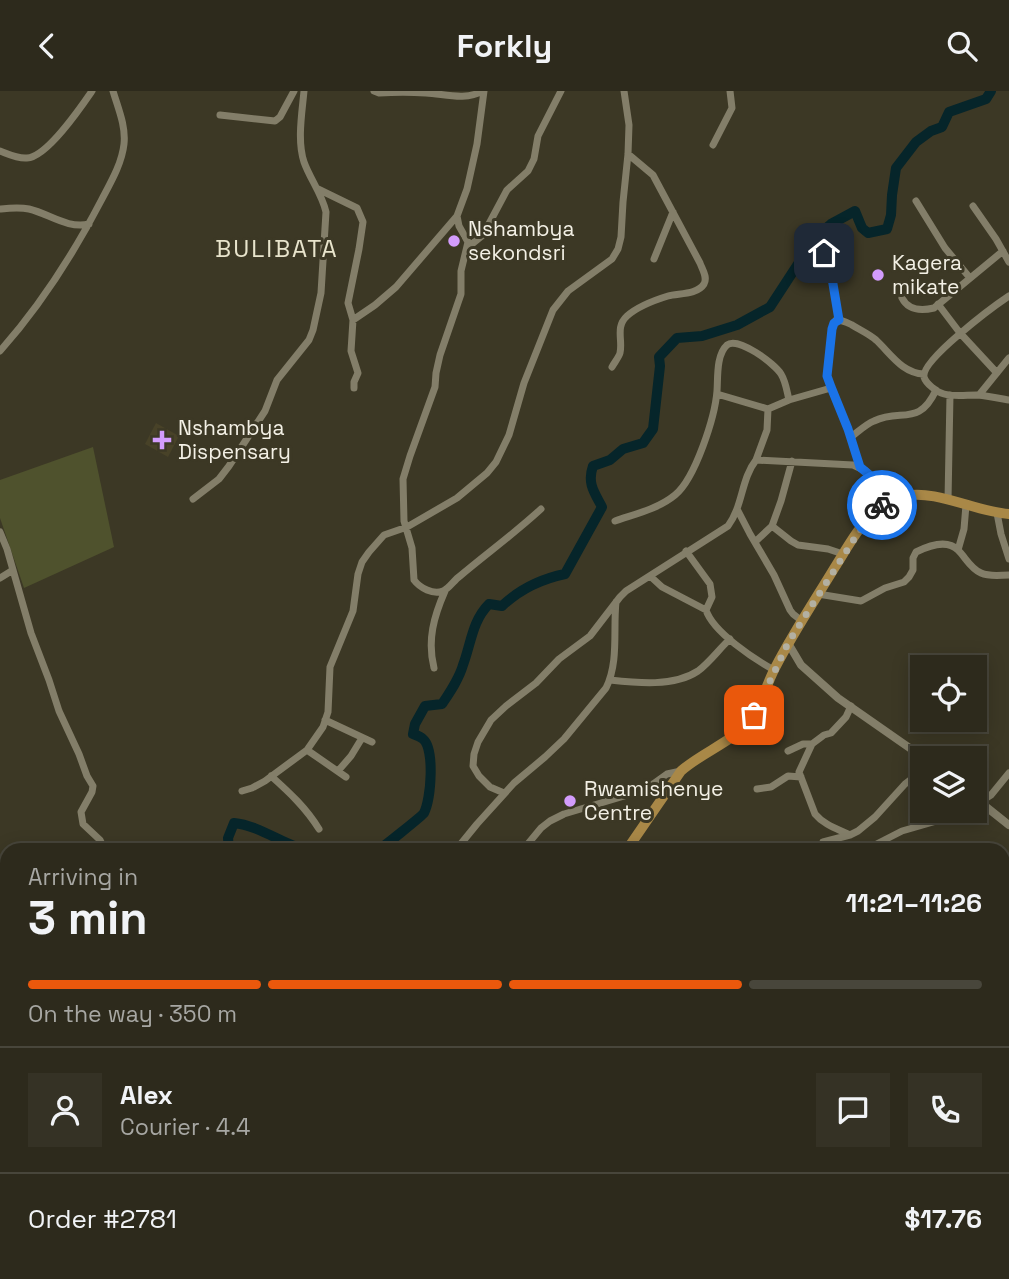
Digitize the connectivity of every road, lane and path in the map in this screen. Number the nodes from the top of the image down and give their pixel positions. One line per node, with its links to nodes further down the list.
1 (92, 91): 13 (street)
2 (113, 91): 21 (street)
3 (294, 91): 11 (street)
4 (304, 91): 15 (street)
5 (374, 91): 10 (street)
6 (484, 91): 10 (street); 20 (street)
7 (561, 91): 22 (street)
8 (624, 91): 14 (street)
9 (730, 91): 12 (street)
10 (396, 92)
11 (220, 115)
12 (713, 145)
13 (0, 151)
14 (628, 154): 19 (street); 63 (street)
15 (317, 189): 31 (street); 55 (street)
16 (916, 201): 27 (street)
17 (973, 206): 23 (street)
18 (0, 209): 21 (street)
19 (673, 211): 25 (street); 38 (street)
20 (457, 216): 22 (street); 31 (street)
21 (89, 224): 35 (street)
22 (467, 248): 63 (street)
23 (1003, 251): 26 (street); 27 (street)
24 (824, 253): 32 (street)
25 (654, 259)
26 (1009, 262)
27 (970, 278): 30 (street)
28 (1009, 296): 33 (street)
29 (902, 298): 30 (street)
30 (939, 304): 33 (street)
31 (353, 320): 42 (street)
32 (839, 320): 40 (street); 41 (street)
33 (960, 333): 39 (street); 40 (street)
34 (0, 334): 35 (street)
35 (7, 343): 36 (street)
36 (0, 351)
37 (1009, 358): 39 (street)
38 (612, 367)
39 (997, 373): 46 (street)
40 (924, 374): 43 (street)
41 (831, 387): 47 (street); 50 (street)
42 (354, 388)
43 (936, 390): 45 (street); 50 (street)
44 (717, 394): 47 (street); 49 (street); 61 (street)
45 (950, 395): 46 (street); 56 (street)
46 (979, 395): 48 (street)
47 (789, 400): 49 (street)
48 (1009, 400)
49 (768, 409): 51 (street)
50 (851, 437): 53 (street)
51 (756, 460): 52 (street); 59 (street)
52 (792, 461): 53 (street); 62 (street)
53 (860, 467): 54 (street)
54 (897, 498): 56 (main road); 69 (main road)
55 (193, 499)
56 (948, 500): 57 (main road)
57 (966, 505): 60 (main road); 67 (street)
58 (541, 509): 76 (street)
59 (737, 509): 65 (street); 68 (street)
60 (1003, 513): 70 (street)
61 (615, 521)
62 (772, 526): 65 (street); 66 (street)
63 (407, 527): 76 (street); 87 (street)
64 (0, 532): 72 (street)
65 (755, 542): 80 (street)
66 (828, 549): 69 (street); 71 (street)
67 (958, 550): 73 (street); 77 (street)
68 (686, 551): 74 (street); 79 (street)
69 (843, 554): 71 (main road)
70 (1009, 559)
71 (836, 565): 77 (main road)
72 (13, 570): 75 (street); 111 (street)
73 (1009, 575)
74 (650, 576): 78 (street); 79 (street)
75 (0, 579)
76 (445, 591): 83 (street)
77 (818, 594): 80 (main road)
78 (617, 601): 85 (street); 103 (street)
79 (706, 610): 81 (street)
80 (802, 621): 82 (main road)
81 (730, 639): 84 (street); 85 (street)
82 (788, 643): 84 (main road); 86 (street)
83 (434, 667)
84 (774, 670): 95 (main road)
85 (610, 680): 103 (street)
86 (851, 706): 90 (street); 91 (street)
87 (326, 720): 88 (street); 92 (street)
88 (362, 738): 89 (street); 94 (street)
89 (372, 742)
90 (811, 744): 93 (street); 99 (street)
91 (910, 748)
92 (307, 750): 94 (street); 97 (street)
93 (788, 751)
94 (338, 771): 98 (street)
95 (681, 771): 113 (street); 114 (main road)
96 (1009, 773): 104 (street)
97 (271, 776): 102 (street); 108 (street)
98 (346, 777)
99 (801, 777): 101 (street); 109 (street)
100 (910, 780): 109 (street)
101 (757, 789)
102 (242, 791)
103 (504, 793): 112 (street)
104 (987, 798)
105 (987, 808): 107 (street)
106 (923, 823): 115 (street)
107 (1009, 825)
108 (319, 829)
109 (850, 835): 110 (street)
110 (823, 842)
111 (101, 843)
112 (462, 843)
113 (529, 843)
114 (632, 843)
115 (878, 843)

